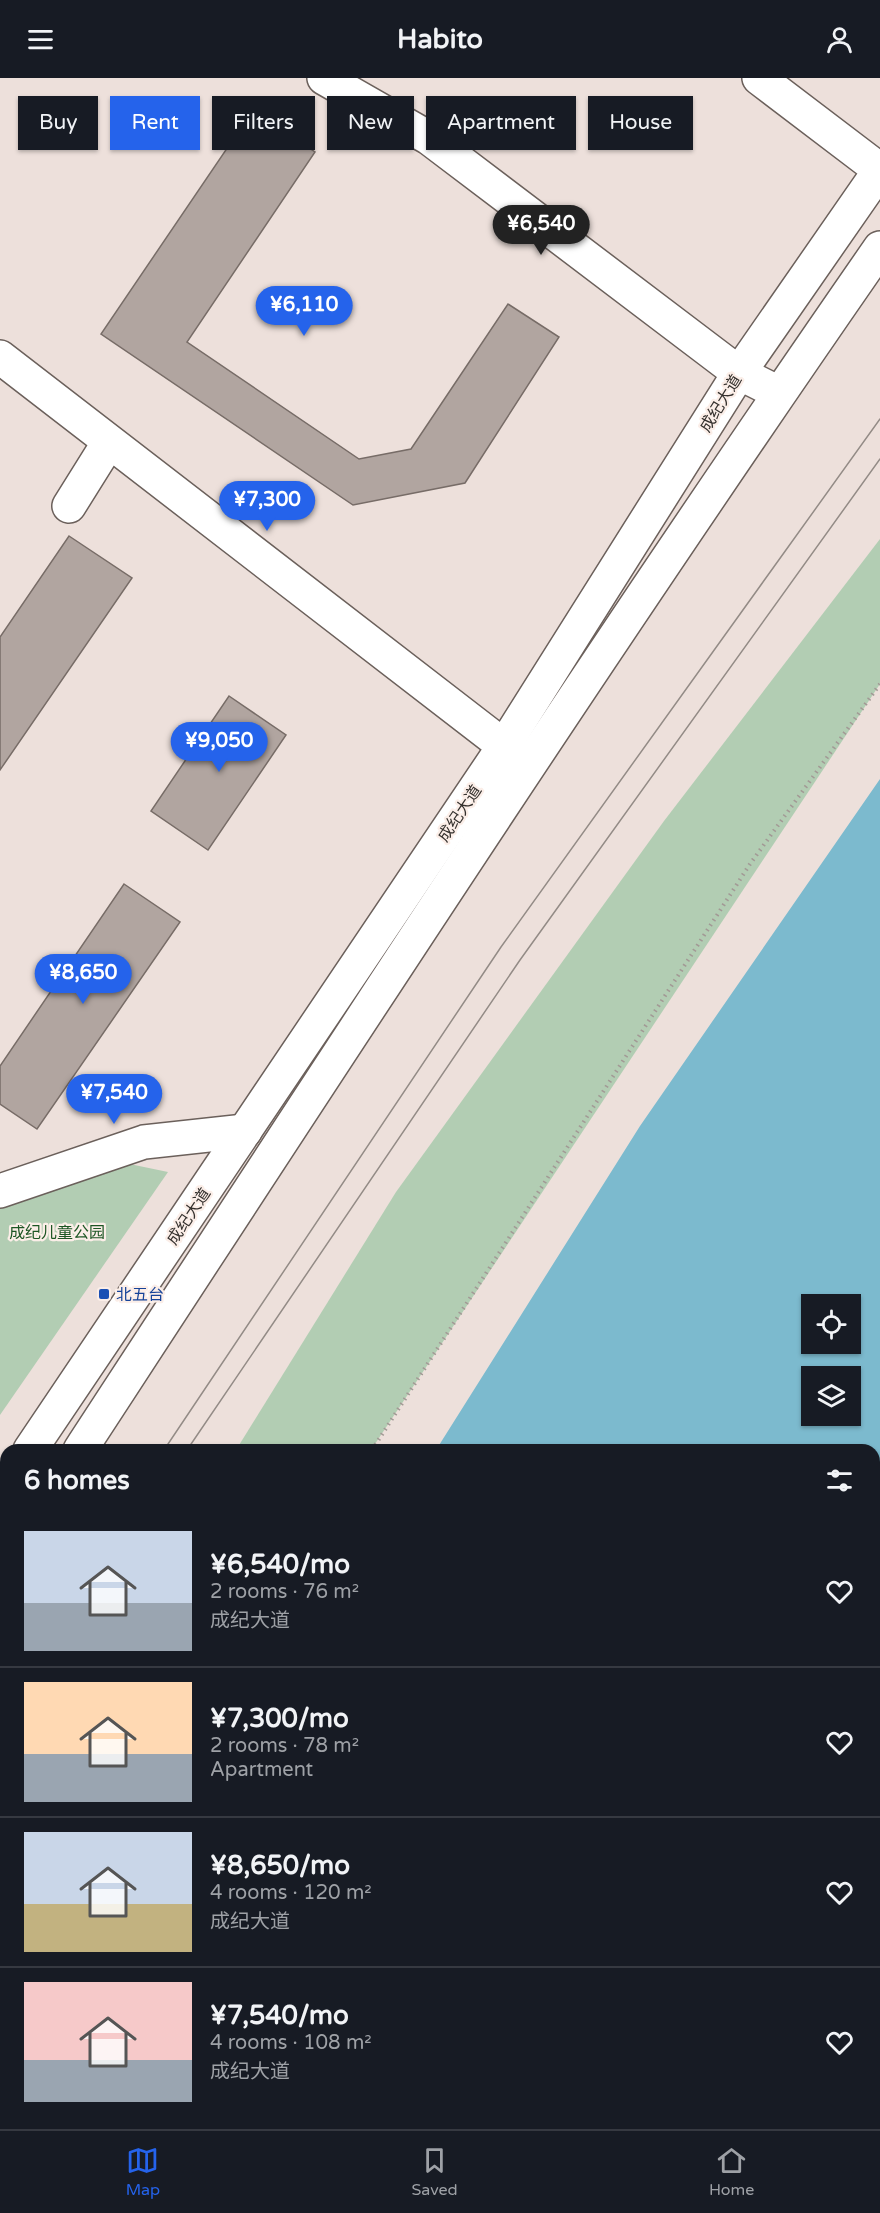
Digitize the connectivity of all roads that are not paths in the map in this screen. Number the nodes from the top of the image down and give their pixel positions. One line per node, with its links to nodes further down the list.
1 (324, 78): 6 (main road)
2 (759, 78): 3 (main road)
3 (880, 170): 6 (main road, 成纪大道)
4 (880, 248): 7 (main road, 成纪大道)
5 (0, 357): 8 (main road)
6 (739, 374): 7 (main road); 10 (main road, 成纪大道)
7 (779, 393): 14 (main road, 成纪大道)
8 (109, 442): 9 (main road); 10 (main road)
9 (69, 506)
10 (504, 746): 11 (main road, 成纪大道)
11 (245, 1131): 12 (main road); 13 (main road, 成纪大道)
12 (0, 1191)
13 (34, 1444)
14 (84, 1444)

